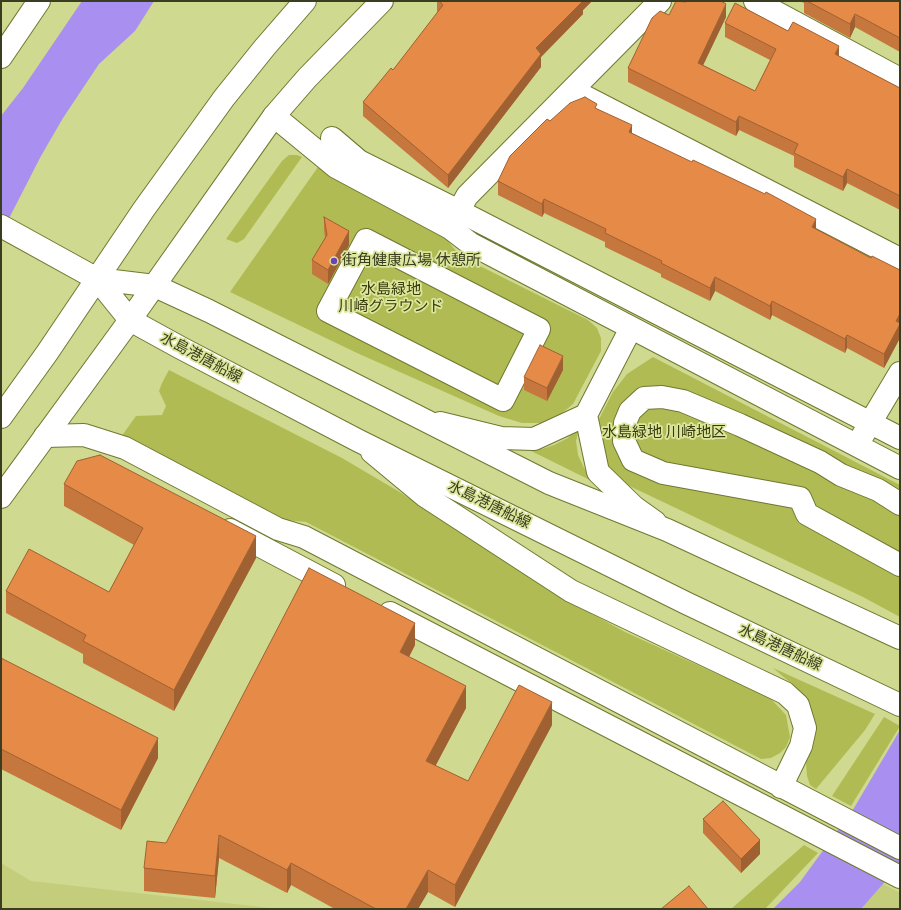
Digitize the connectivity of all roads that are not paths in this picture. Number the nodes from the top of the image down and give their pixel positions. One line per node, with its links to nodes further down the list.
1 (39, 1): 6 (street)
2 (305, 1): 16 (street)
3 (382, 1): 9 (street)
4 (660, 1): 8 (street)
5 (755, 1): 7 (street)
6 (1, 57)
7 (900, 79)
8 (574, 88): 11 (street); 14 (street); 15 (street)
9 (274, 116): 11 (street); 17 (street)
10 (332, 138): 11 (street)
11 (454, 219): 19 (street); 24 (street)
12 (1, 226): 16 (street, 水島港唐船線)
13 (366, 240): 13 (street)
14 (900, 253)
15 (900, 259)
16 (97, 279): 17 (street, 水島港唐船線); 18 (street, 水島港唐船線); 22 (street)
17 (154, 286): 18 (street); 23 (street, 水島港唐船線)
18 (130, 320): 25 (street); 27 (street, 水島港唐船線)
19 (631, 328): 21 (street); 28 (street)
20 (900, 373): 24 (street)
21 (586, 416): 23 (street); 33 (street)
22 (1, 417)
23 (425, 420): 33 (street, 水島港唐船線)
24 (870, 423): 26 (street); 28 (street)
25 (45, 436): 30 (street); 37 (street)
26 (900, 438)
27 (359, 441): 36 (street, 水島港唐船線); 37 (street)
28 (857, 446): 29 (street)
29 (900, 468)
30 (1, 497)
31 (900, 504): 34 (street)
32 (213, 522): 39 (street)
33 (667, 530): 35 (street, 水島港唐船線)
34 (900, 565)
35 (900, 638)
36 (900, 705)
37 (781, 786): 38 (street)
38 (900, 848)
39 (900, 878)

